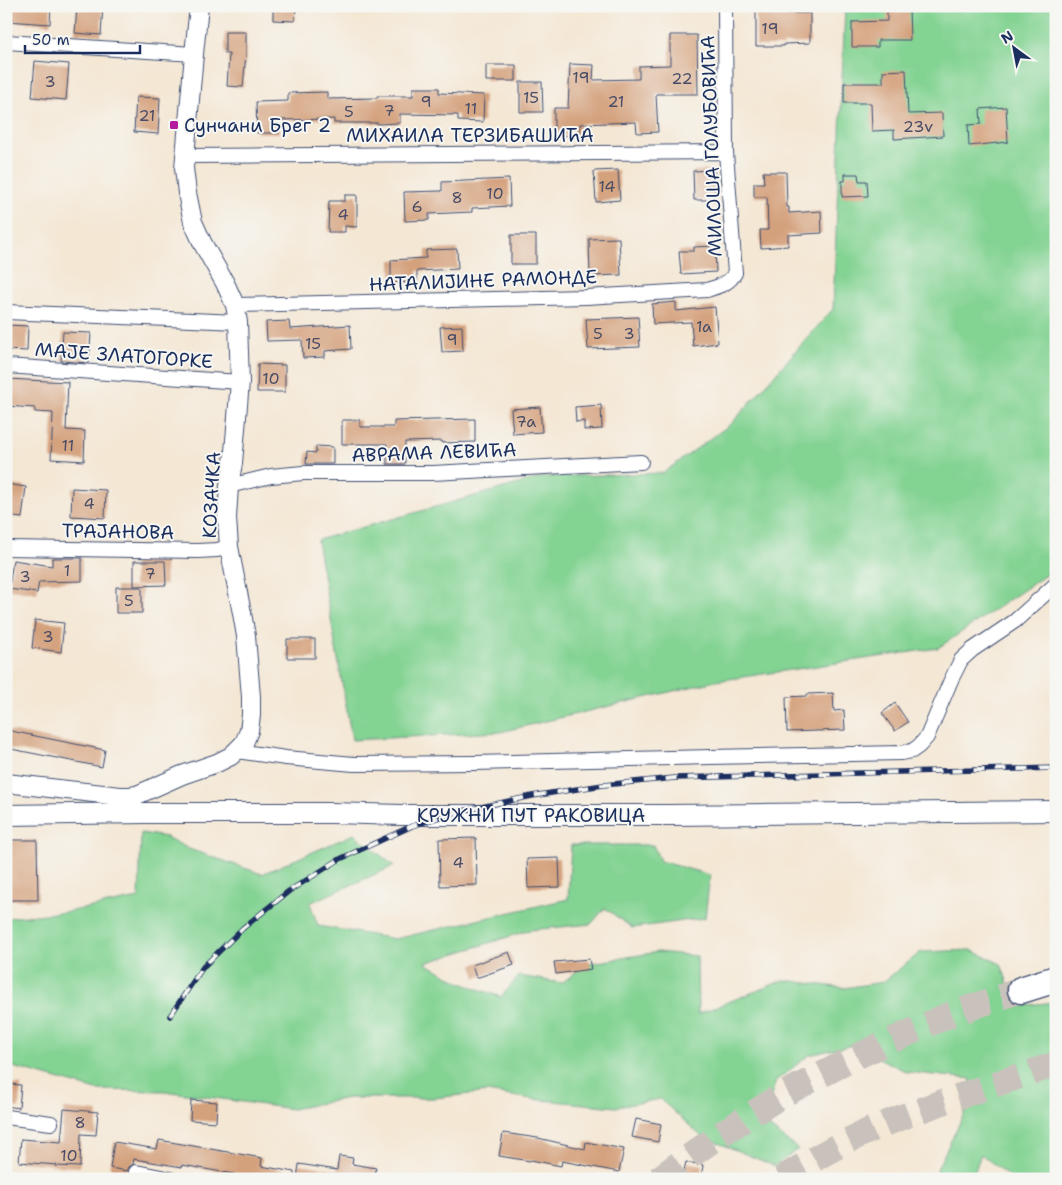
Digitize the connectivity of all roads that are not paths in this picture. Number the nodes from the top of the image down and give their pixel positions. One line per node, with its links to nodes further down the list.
1 (199, 6): 4 (street, КОЗАЧКА)
2 (725, 6): 5 (street, МИЛОША ГОЛУБОВИЋА)
3 (6, 42): 4 (street)
4 (194, 54): 6 (street, КОЗАЧКА)
5 (726, 152): 6 (street, МИХАИЛА ТЕРЗИБАШИЋА); 7 (street, МИЛОША ГОЛУБОВИЋА)
6 (185, 156): 9 (street, КОЗАЧКА)
7 (729, 281): 9 (street, НАТАЛИЈИНЕ РАМОНДЕ)
8 (6, 312): 9 (street, НАТАЛИЈИНЕ РАМОНДЕ)
9 (237, 314): 11 (street, КОЗАЧКА)
10 (6, 366): 11 (street, МАЈЕ ЗЛАТОГОРКЕ)
11 (240, 382): 13 (street, КОЗАЧКА)
12 (641, 462): 13 (street, АВРАМА ЛЕВИЋА)
13 (229, 486): 14 (street, КОЗАЧКА)
14 (229, 547): 15 (street, ТРАЈАНОВА); 17 (street, КОЗАЧКА)
15 (6, 548)
16 (1056, 584): 17 (street)
17 (237, 751): 18 (street)
18 (6, 783)
19 (1056, 812): 20 (main road, КРУЖНИ ПУТ РАКОВИЦА)
20 (6, 816)
21 (1056, 979): 22 (highway)
22 (1021, 990)
23 (6, 1117): 24 (street)
24 (51, 1123)
25 (136, 1172): 26 (street)
26 (171, 1179)

